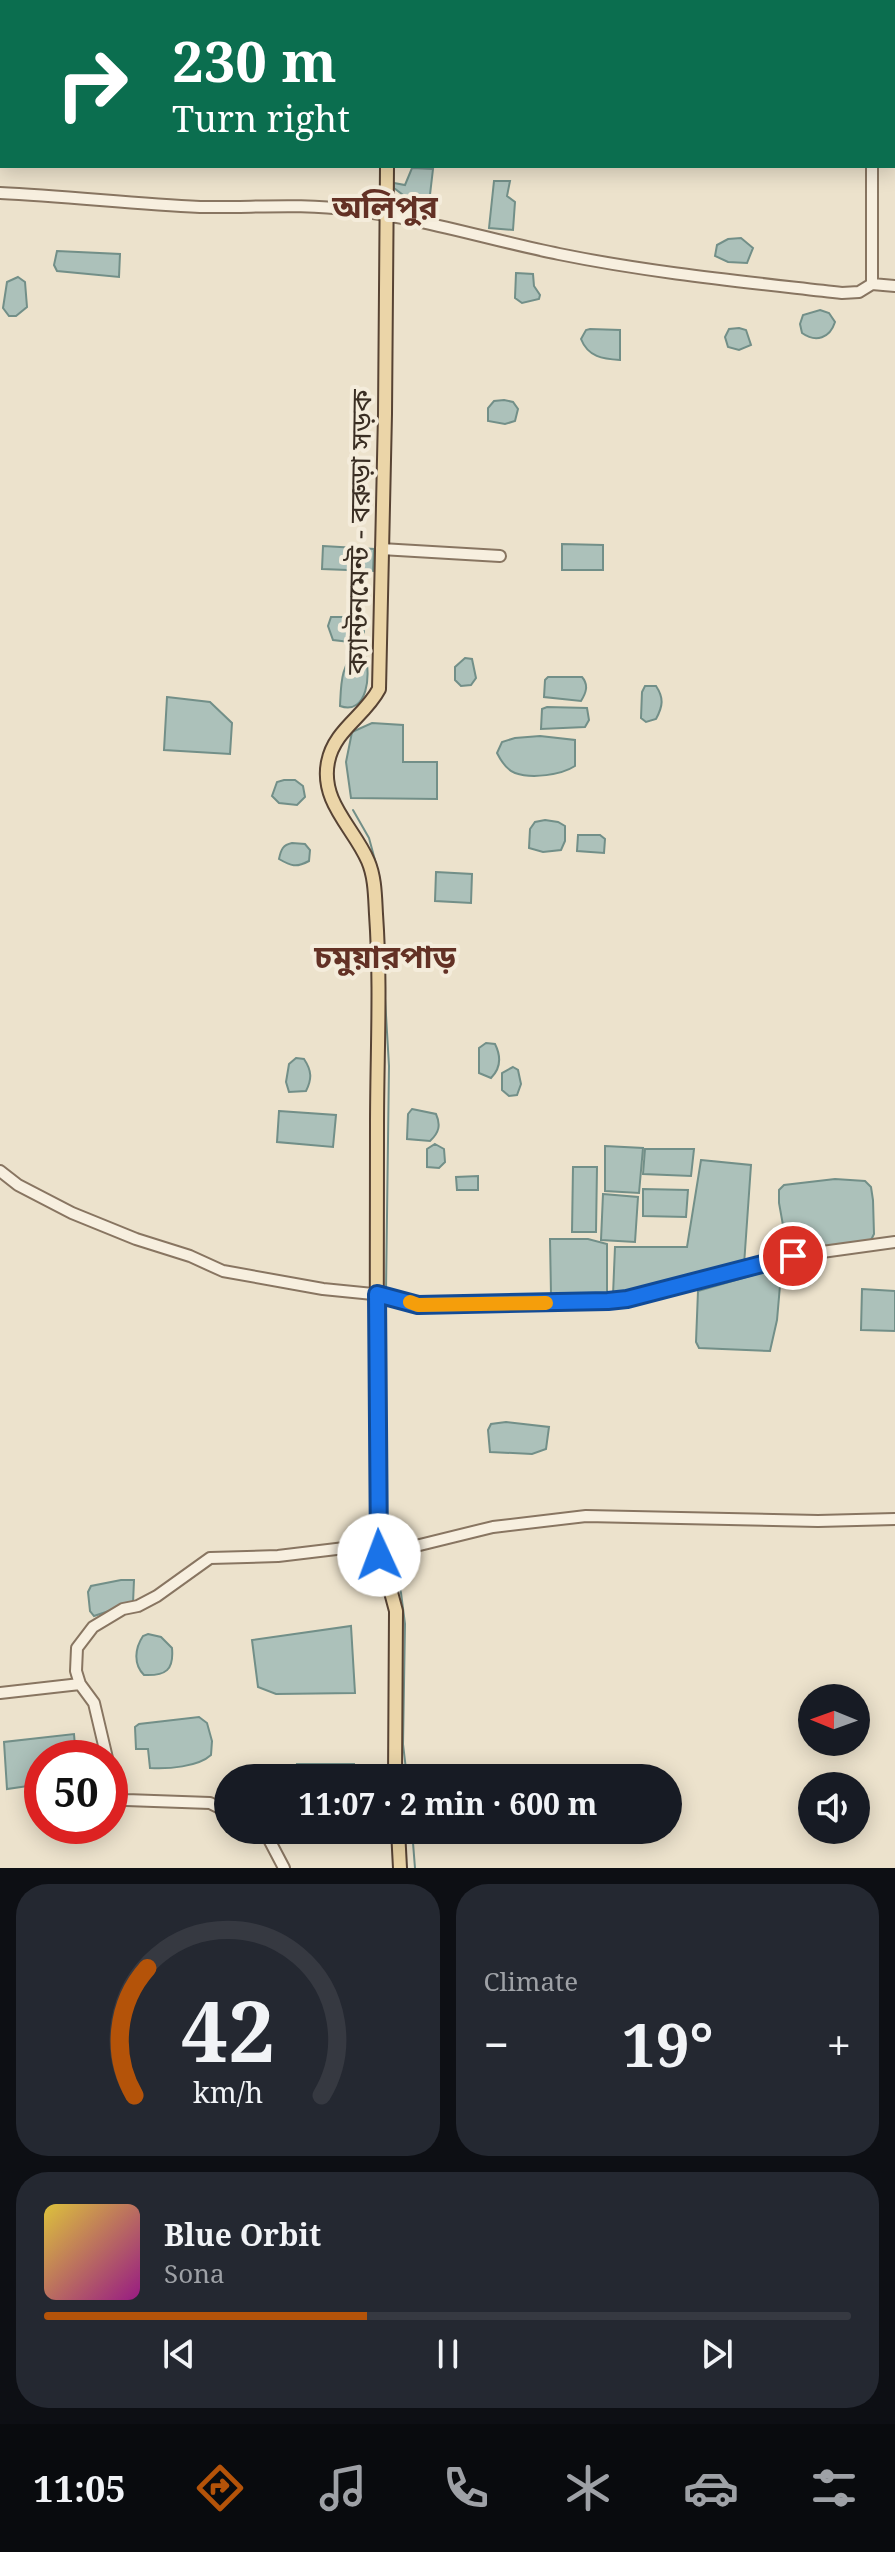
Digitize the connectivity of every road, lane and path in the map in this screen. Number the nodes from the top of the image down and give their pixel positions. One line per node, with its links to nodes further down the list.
1 (387, 168): 4 (main road, ক্যান্টনমেন্ট - বরুড়া সড়ক)
2 (872, 168): 5 (street)
3 (0, 193): 4 (street)
4 (385, 215): 5 (street); 7 (main road, ক্যান্টনমেন্ট - বরুড়া সড়ক)
5 (872, 284): 6 (street)
6 (895, 286)
7 (381, 549): 8 (street); 11 (main road, ক্যান্টনমেন্ট - বরুড়া সড়ক)
8 (500, 556)
9 (0, 1171): 11 (street)
10 (895, 1242): 11 (street)
11 (377, 1294): 13 (main road, ক্যান্টনমেন্ট - বরুড়া সড়ক)
12 (895, 1519): 13 (street)
13 (378, 1549): 14 (street); 17 (main road, ক্যান্টনমেন্ট - বরুড়া সড়ক)
14 (80, 1684): 15 (street); 16 (street)
15 (0, 1693)
16 (103, 1740)
17 (395, 1764)
18 (128, 1800): 19 (street)
19 (214, 1805)
20 (271, 1844): 22 (street)
21 (399, 1844): 23 (main road)
22 (284, 1868)
23 (400, 1868)

